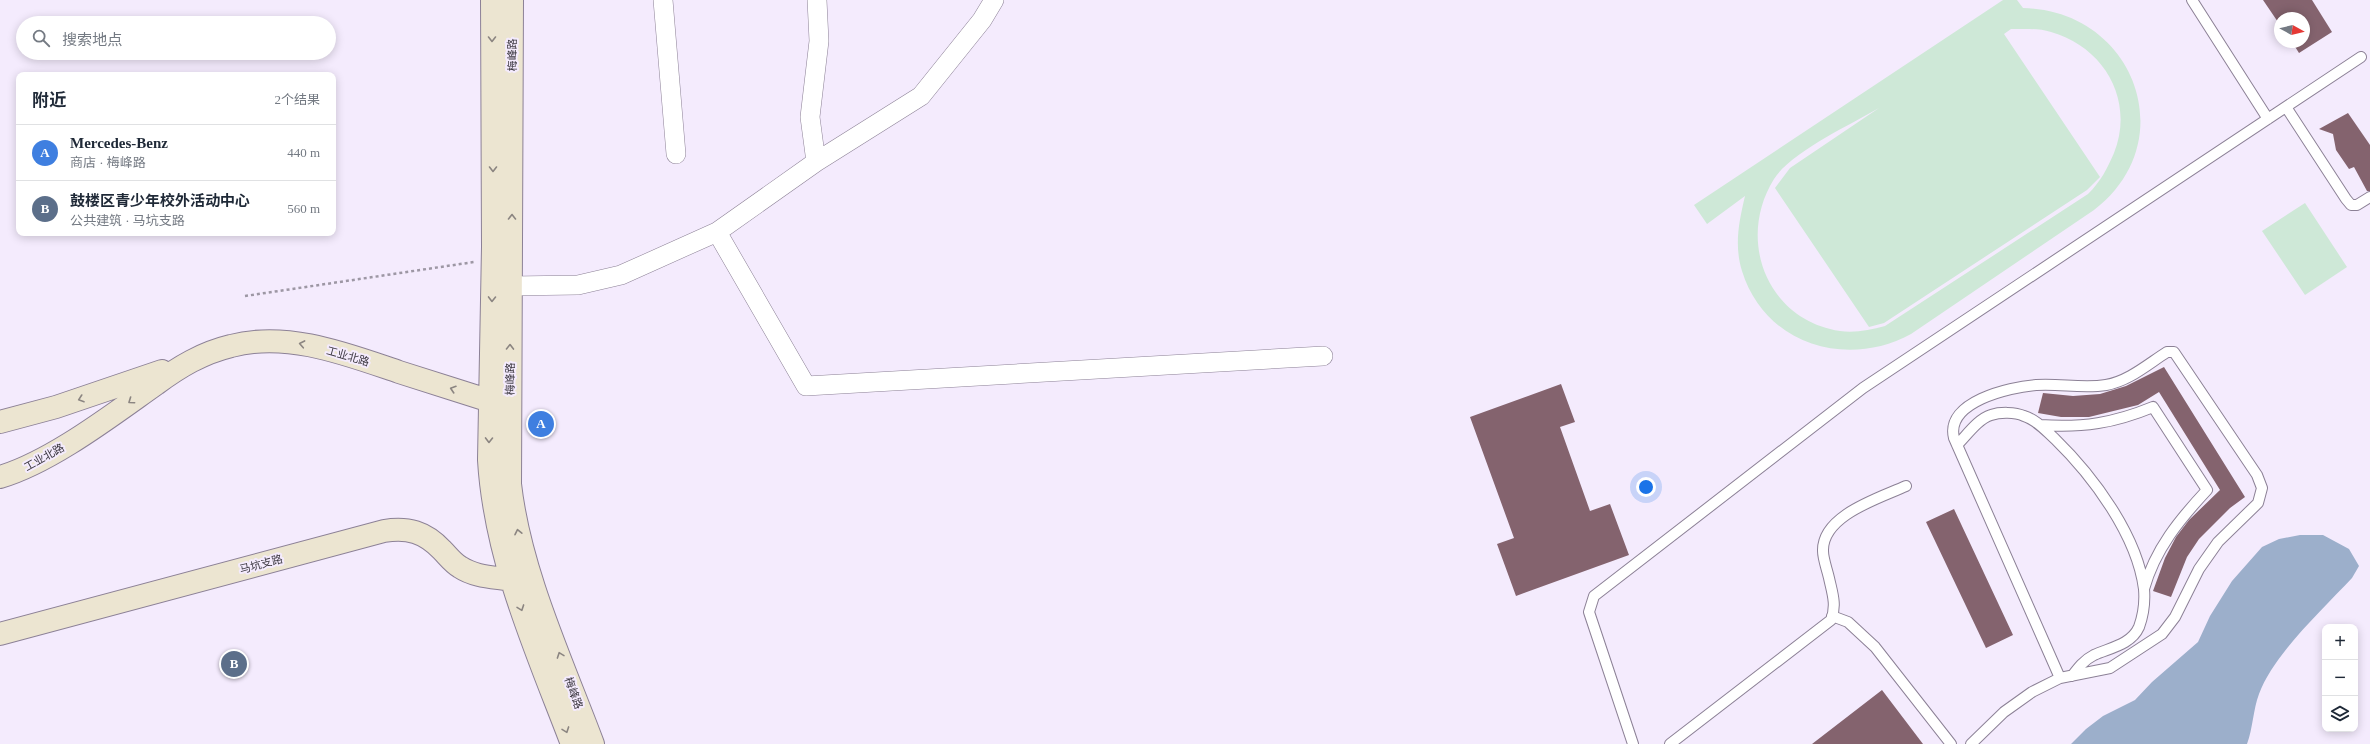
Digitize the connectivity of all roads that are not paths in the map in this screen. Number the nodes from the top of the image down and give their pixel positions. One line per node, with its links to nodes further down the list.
1 (492, 0): 17 (main road, 梅峰路, one-way to 17)
2 (512, 0): 14 (main road, 梅峰路, one-way to 2)
3 (663, 0): 10 (street)
4 (817, 0): 11 (street)
5 (994, 0): 11 (street)
6 (2192, 0): 9 (lane)
7 (2361, 57): 8 (lane)
8 (2286, 107): 9 (lane); 12 (lane)
9 (2268, 119): 31 (lane)
10 (676, 154)
11 (816, 162): 13 (street)
12 (2370, 197)
13 (717, 232): 14 (street); 15 (street)
14 (512, 286): 17 (main road, 梅峰路, one-way to 14)
15 (1323, 356)
16 (184, 364): 17 (main road, 工业北路, one-way to 16); 18 (main road, 工业北路, one-way to 18); 21 (main road, 工业北路, one-way to 21)
17 (500, 404): 23 (main road, 梅峰路, one-way to 23); 30 (main road, 梅峰路, one-way to 17)
18 (0, 422)
19 (2040, 425): 20 (lane); 24 (lane); 24 (lane)
20 (1957, 445): 27 (lane); 28 (lane)
21 (0, 477)
22 (1906, 486): 25 (lane)
23 (511, 580): 26 (main road, 马坑支路); 29 (main road, 梅峰路, one-way to 29)
24 (2144, 589): 27 (lane)
25 (1832, 616): 32 (lane); 33 (lane)
26 (0, 634)
27 (2072, 676): 28 (lane)
28 (2060, 678): 34 (lane)
29 (572, 744)
30 (593, 744)
31 (1633, 744)
32 (1670, 744)
33 (1952, 744)
34 (1971, 744)

